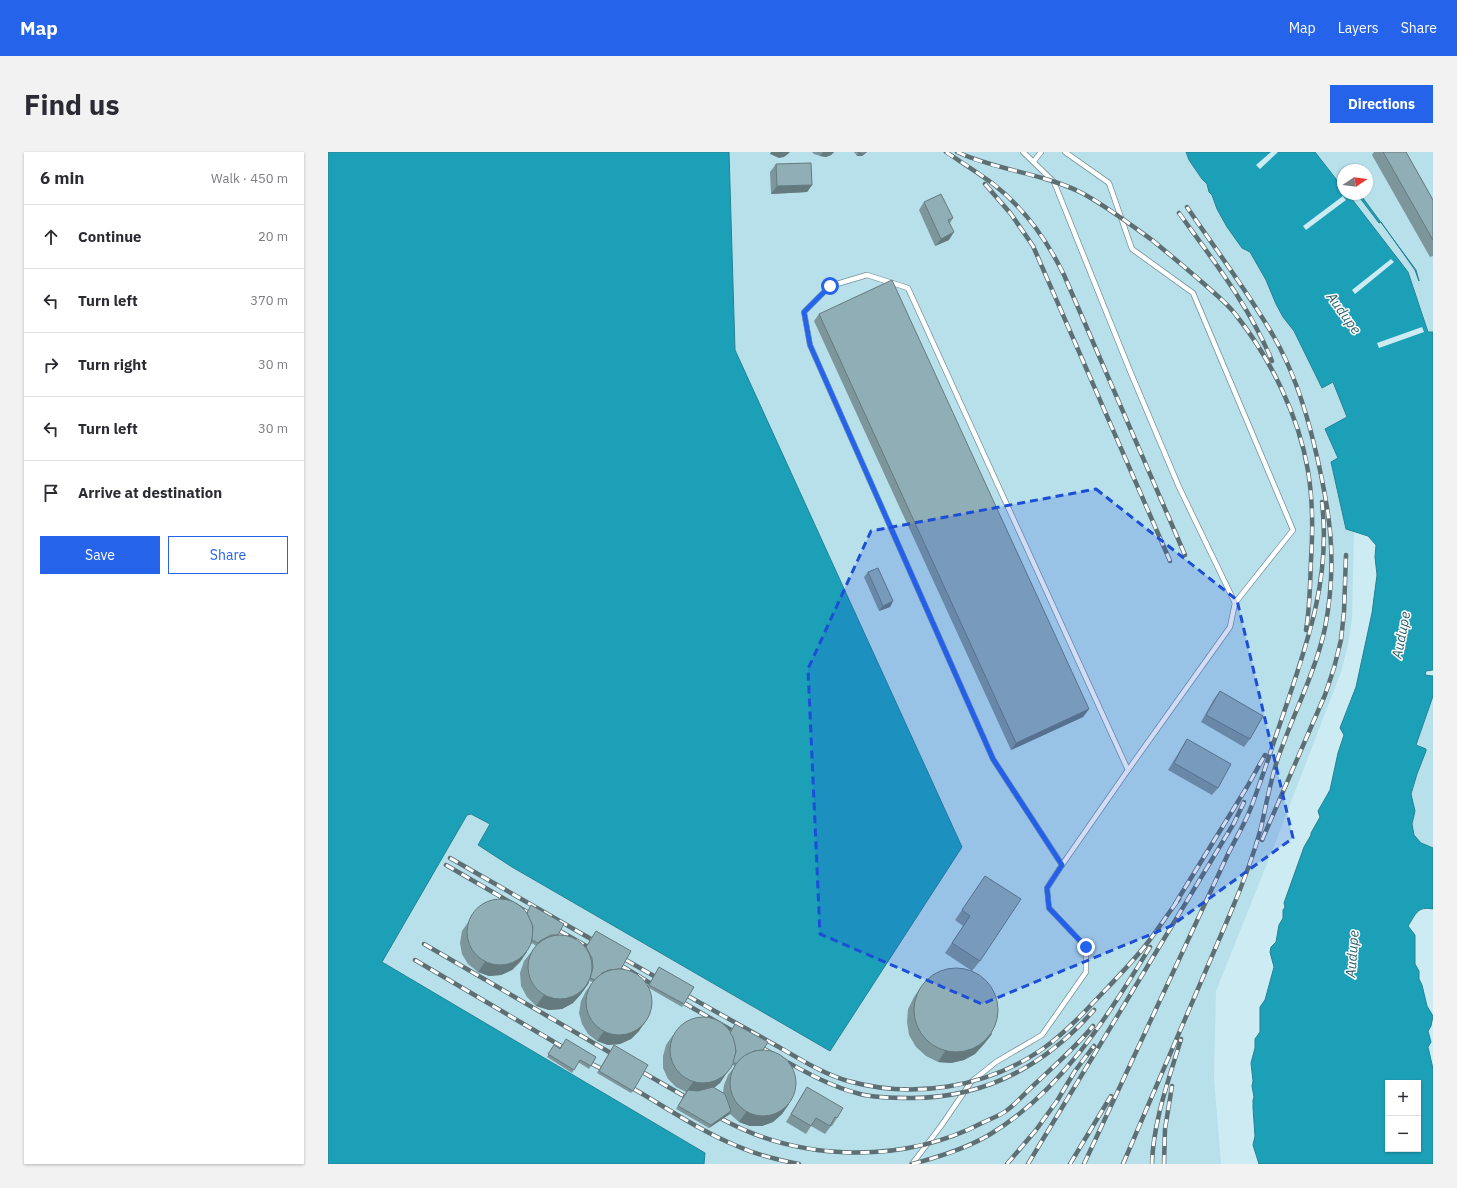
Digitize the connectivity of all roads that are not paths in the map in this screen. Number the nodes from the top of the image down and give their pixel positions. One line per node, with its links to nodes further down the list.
1 (1023, 152): 4 (lane)
2 (1041, 152): 4 (lane)
3 (1065, 152): 5 (lane)
4 (1034, 161): 5 (lane)
5 (1235, 603): 6 (lane)
6 (1128, 770): 7 (lane); 7 (lane)
7 (1062, 865): 8 (lane)
8 (912, 1164)

